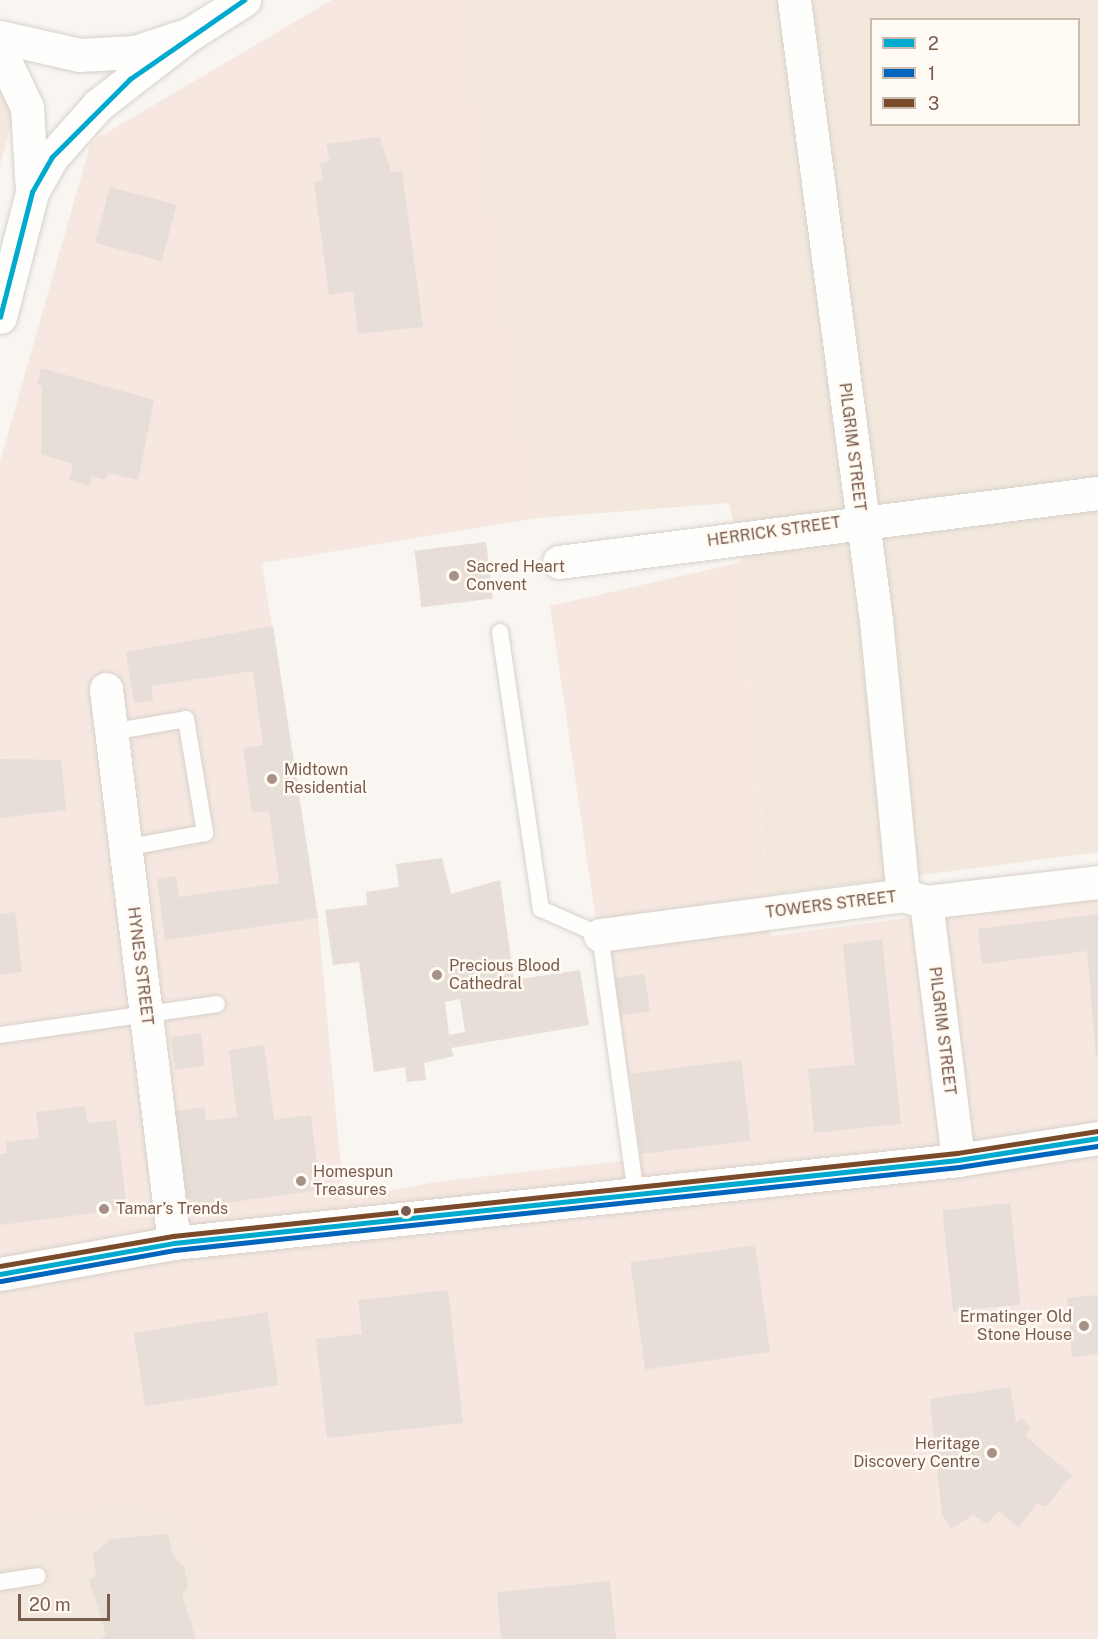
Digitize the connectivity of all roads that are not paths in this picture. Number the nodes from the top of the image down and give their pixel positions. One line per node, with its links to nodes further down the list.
1 (244, 0): 3 (street)
2 (794, 0): 9 (street, PILGRIM STREET)
3 (190, 34): 4 (street); 6 (street)
4 (0, 37)
5 (0, 51): 6 (street)
6 (32, 192): 7 (street)
7 (0, 317)
8 (1098, 493): 9 (street, HERRICK STREET)
9 (861, 520): 10 (street, HERRICK STREET); 16 (street, PILGRIM STREET)
10 (558, 562)
11 (500, 632): 17 (lane)
12 (106, 689): 13 (street, HYNES STREET)
13 (111, 732): 14 (street, HYNES STREET); 14 (lane)
14 (125, 848): 19 (street, HYNES STREET)
15 (1098, 882): 16 (street, TOWERS STREET)
16 (915, 899): 17 (street, TOWERS STREET); 22 (street, PILGRIM STREET)
17 (600, 935): 23 (lane)
18 (216, 1004): 19 (lane)
19 (146, 1012): 20 (lane); 24 (street, HYNES STREET)
20 (0, 1035)
21 (1098, 1138): 22 (street)
22 (958, 1160): 23 (street)
23 (636, 1194): 24 (street)
24 (174, 1243): 25 (street)
25 (0, 1274)
26 (38, 1576): 27 (lane)
27 (0, 1582)

